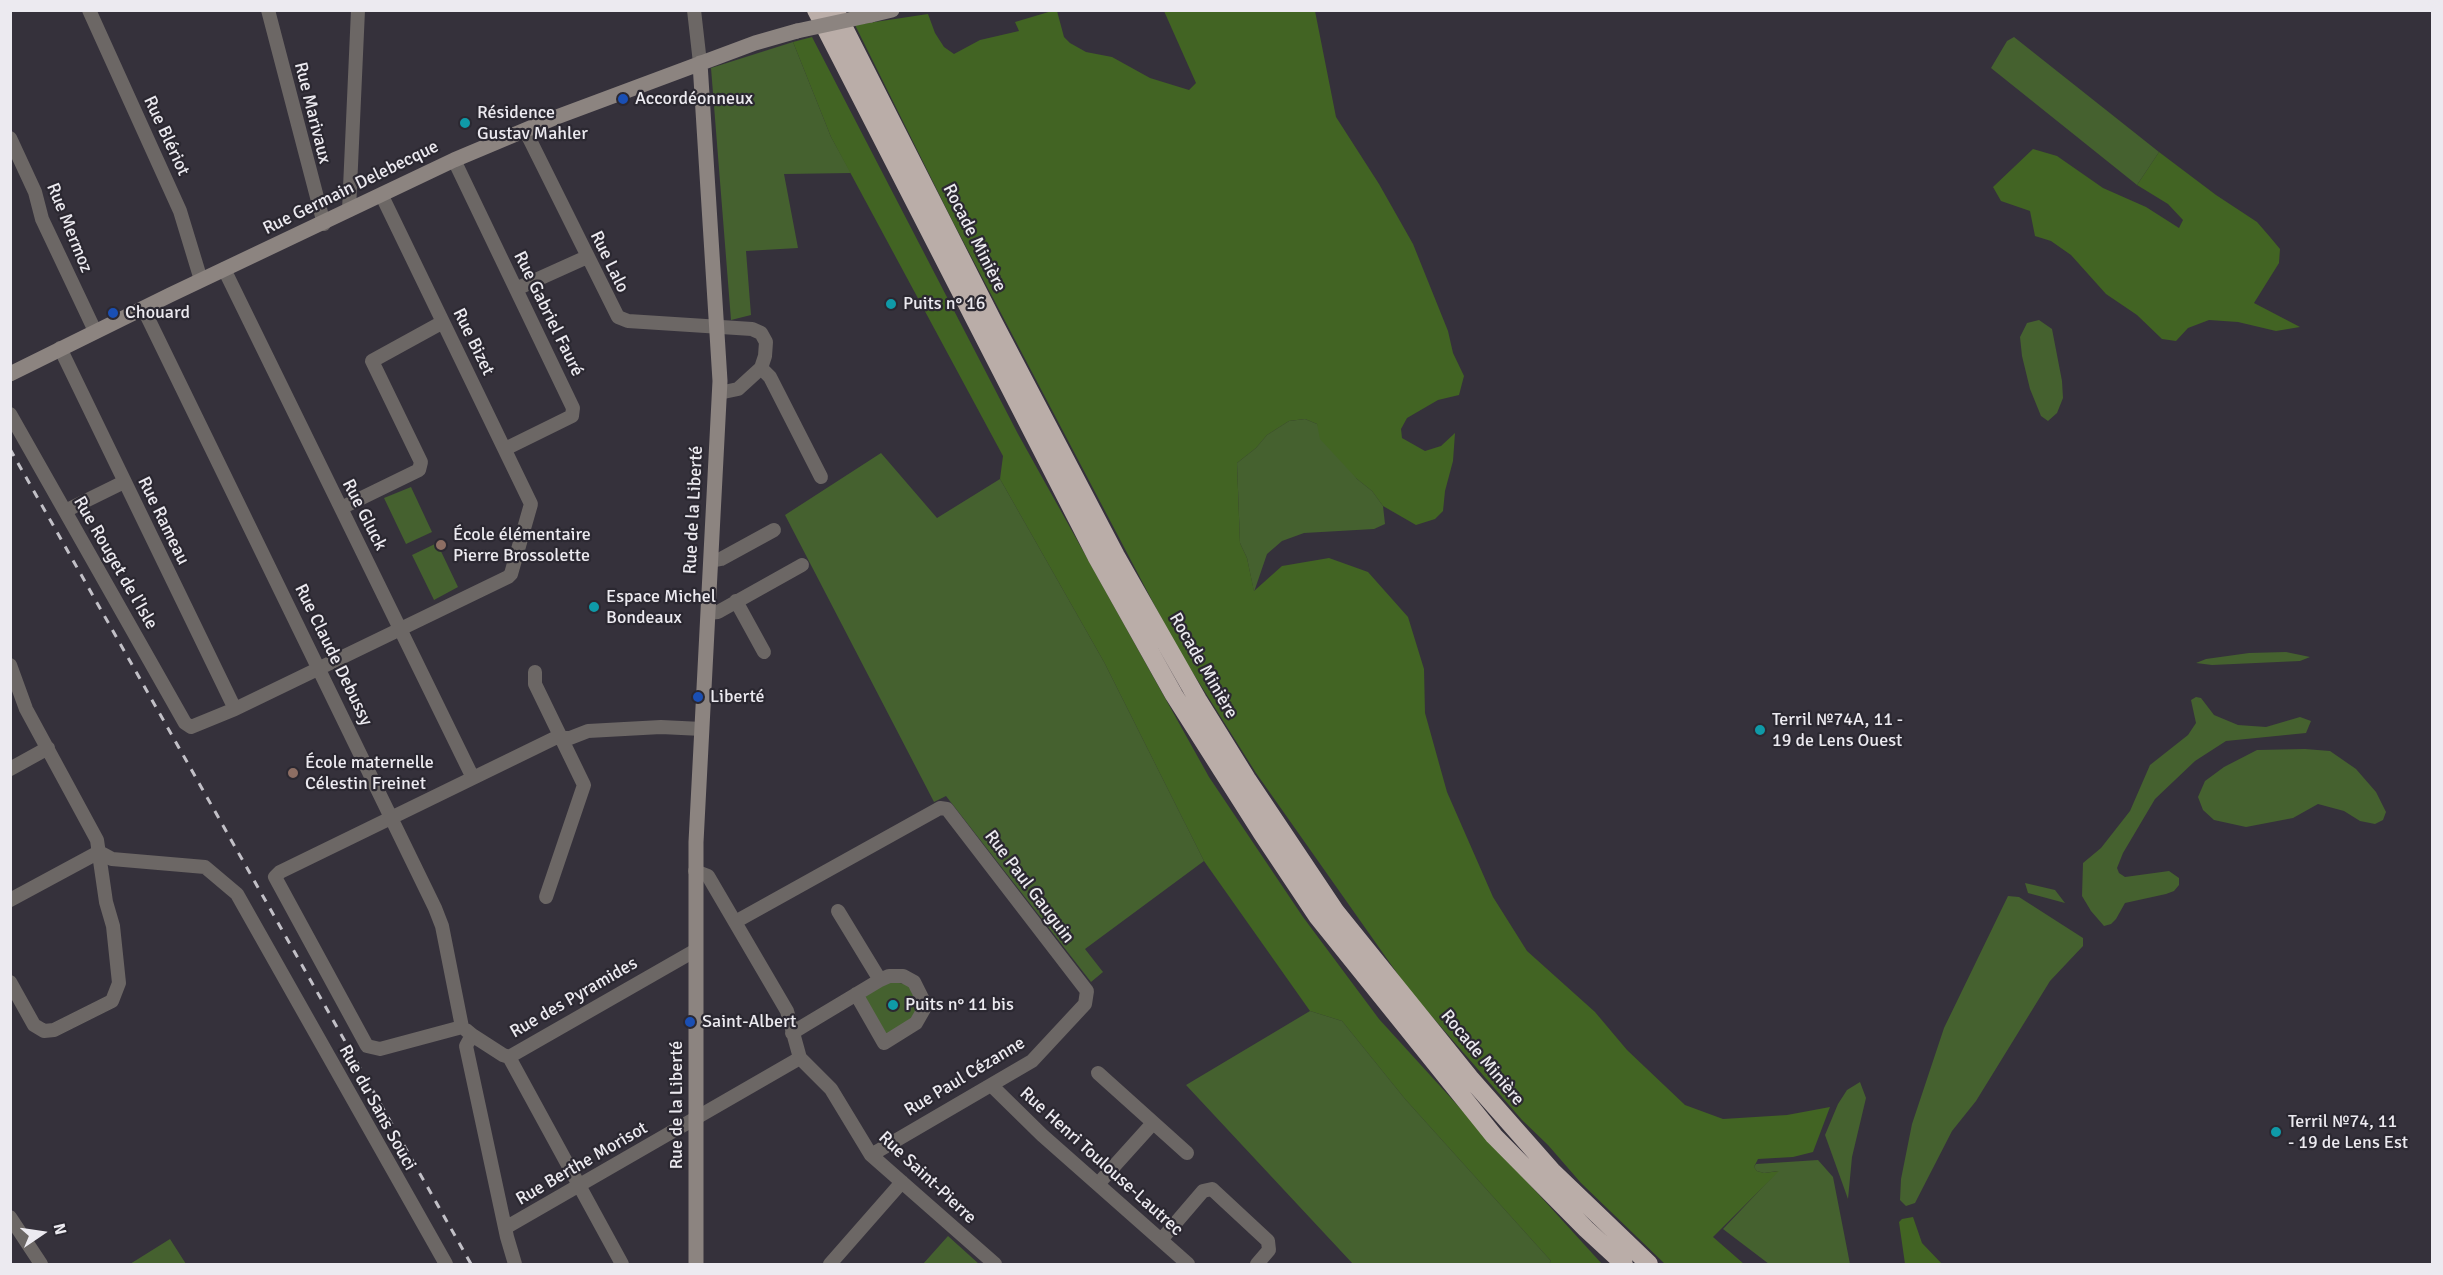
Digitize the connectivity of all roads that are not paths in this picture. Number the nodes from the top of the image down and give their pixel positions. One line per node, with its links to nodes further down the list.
1 (89, 10): 17 (street, Rue Blériot)
2 (268, 10): 14 (street, Rue Marivaux)
3 (358, 10): 13 (street)
4 (694, 10): 8 (street, Rue de la Liberté)
5 (816, 10): 86 (highway, Rocade Minière)
6 (835, 10): 87 (highway, Rocade Minière)
7 (892, 10): 8 (street, Rue Germain Delebecque, bridge)
8 (700, 63): 9 (street, Rue Germain Delebecque); 21 (street, Rue de la Liberté)
9 (525, 130): 11 (street, Rue Germain Delebecque); 15 (street, Rue Lalo)
10 (10, 138): 22 (street, Rue Mermoz)
11 (454, 160): 12 (street, Rue Germain Delebecque); 18 (street, Rue Gabriel Fauré)
12 (382, 196): 13 (street, Rue Germain Delebecque); 20 (street, Rue Bizet)
13 (349, 210): 14 (street, Rue Germain Delebecque)
14 (324, 224): 16 (street, Rue Germain Delebecque)
15 (587, 257): 18 (street); 21 (street, Rue Lalo)
16 (224, 269): 17 (street, Rue Germain Delebecque); 31 (street, Rue Gluck)
17 (201, 280): 19 (street, Rue Germain Delebecque)
18 (516, 289): 28 (street, Rue Gabriel Fauré)
19 (143, 308): 22 (street, Rue Germain Delebecque); 41 (street, Rue Claude Debussy)
20 (443, 322): 28 (street, Rue Bizet); 31 (street)
21 (718, 327): 24 (street); 26 (street, Rue de la Liberté)
22 (95, 331): 23 (street, Rue Germain Delebecque)
23 (60, 348): 25 (street, Rue Germain Delebecque); 30 (street, Rue Rameau)
24 (761, 368): 26 (street); 29 (street)
25 (10, 374)
26 (719, 393): 34 (street, Rue de la Liberté)
27 (10, 414): 32 (street, Rue Rouget de l'Isle)
28 (505, 449): 38 (street, Rue Bizet)
29 (821, 477)
30 (124, 482): 32 (street); 43 (street, Rue Rameau)
31 (341, 508): 38 (street, Rue Gluck)
32 (65, 511): 43 (street, Rue Rouget de l'Isle)
33 (774, 530): 34 (street)
34 (711, 561): 37 (street, Rue de la Liberté)
35 (802, 565): 36 (street)
36 (736, 601): 37 (street); 39 (street)
37 (708, 612): 44 (street, Rue de la Liberté)
38 (400, 627): 41 (street); 48 (street, Rue Gluck)
39 (764, 652)
40 (10, 666): 46 (street)
41 (320, 667): 43 (street); 49 (street, Rue Claude Debussy)
42 (535, 672): 45 (street)
43 (235, 709)
44 (702, 729): 45 (street); 51 (street, Rue de la Liberté)
45 (562, 738): 48 (street); 52 (street)
46 (48, 748): 47 (street); 50 (street)
47 (10, 769)
48 (473, 778): 49 (street)
49 (392, 818): 61 (street, Rue Claude Debussy); 61 (street)
50 (99, 852): 53 (street); 58 (street); 78 (street, Rue du Sans Souci)
51 (695, 871): 55 (street, Rue Saint-Pierre); 56 (street, Rue de la Liberté)
52 (546, 897)
53 (10, 900)
54 (838, 911): 57 (street)
55 (735, 922): 59 (street, Rue Paul Gauguin); 62 (street, Rue Saint-Pierre)
56 (696, 950): 63 (street, Rue des Pyramides); 67 (street, Rue de la Liberté)
57 (880, 980): 60 (street); 60 (street)
58 (10, 982)
59 (1087, 991): 66 (street, Rue Paul Cézanne)
60 (856, 994): 62 (street)
61 (467, 1031): 63 (street, Rue des Pyramides); 75 (street, Rue Claude Debussy)
62 (792, 1033): 64 (street, Rue Saint-Pierre)
63 (509, 1057): 73 (street)
64 (800, 1058): 67 (street, Rue Berthe Morisot); 70 (street, Rue Saint-Pierre)
65 (1098, 1073): 68 (street)
66 (991, 1085): 70 (street, Rue Paul Cézanne); 72 (street, Rue Henri Toulouse-Lautrec)
67 (697, 1119): 73 (street, Rue Berthe Morisot); 81 (street, Rue de la Liberté)
68 (1153, 1123): 69 (street); 72 (street)
69 (1187, 1153)
70 (871, 1155): 71 (street, Rue Saint-Pierre)
71 (902, 1182): 82 (street); 83 (street, Rue Saint-Pierre)
72 (1098, 1184): 76 (street, Rue Henri Toulouse-Lautrec)
73 (580, 1186): 75 (street, Rue Berthe Morisot); 80 (street)
74 (10, 1217): 77 (street)
75 (505, 1228): 79 (street, Rue Claude Debussy)
76 (1161, 1240): 84 (street, Rue Henri Toulouse-Lautrec); 85 (street)
77 (41, 1264)
78 (446, 1264)
79 (514, 1264)
80 (622, 1264)
81 (696, 1264)
82 (830, 1264)
83 (994, 1264)
84 (1188, 1264)
85 (1257, 1264)
86 (1624, 1264)
87 (1649, 1264)

